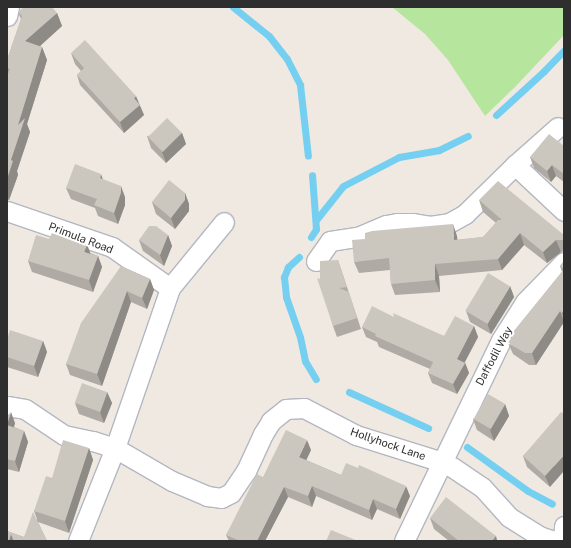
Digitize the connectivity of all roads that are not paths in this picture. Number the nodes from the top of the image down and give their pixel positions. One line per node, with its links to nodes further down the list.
1 (10, 7): 2 (street)
2 (7, 16)
3 (558, 127): 4 (street)
4 (515, 165): 6 (street); 8 (street)
5 (7, 211): 10 (street, Primula Road)
6 (564, 211)
7 (224, 222): 10 (street)
8 (316, 261)
9 (564, 262): 13 (street, Daffodil Way)
10 (170, 288): 12 (street)
11 (7, 406): 12 (street, Hollyhock Lane)
12 (115, 448): 13 (street, Hollyhock Lane); 15 (street)
13 (442, 462): 16 (street, Daffodil Way); 17 (street, Hollyhock Lane)
14 (564, 526): 18 (street)
15 (78, 541)
16 (404, 541)
17 (554, 541)
18 (563, 541)

